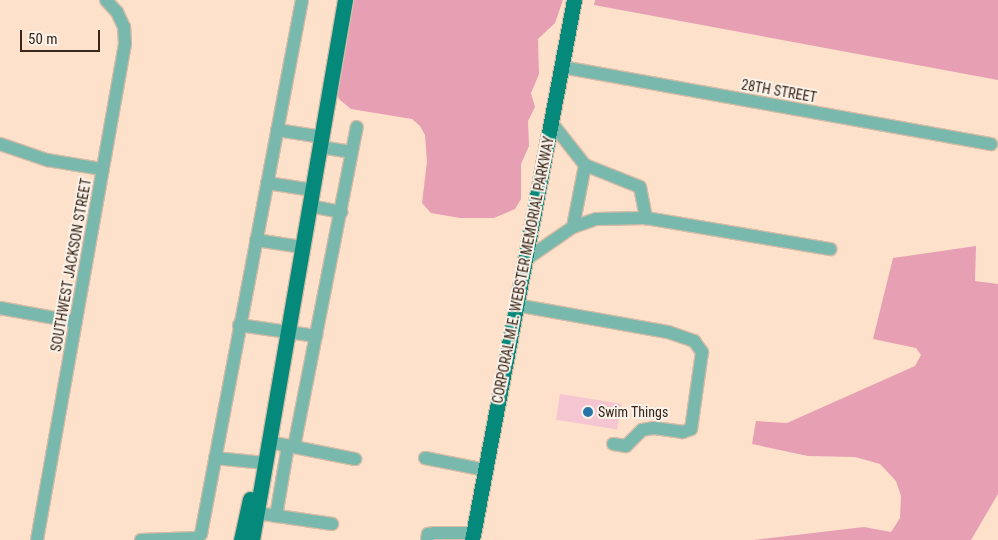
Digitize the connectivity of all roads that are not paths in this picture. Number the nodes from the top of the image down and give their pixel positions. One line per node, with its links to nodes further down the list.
1 (106, 0): 14 (street, SOUTHWEST JACKSON STREET)
2 (302, 0): 8 (street)
3 (345, 0): 9 (main road)
4 (574, 0): 5 (main road, CORPORAL M.E. WEBSTER MEMORIAL PARKWAY)
5 (562, 67): 6 (main road, CORPORAL M.E. WEBSTER MEMORIAL PARKWAY); 11 (street, 28TH STREET)
6 (551, 122): 13 (street); 24 (main road, CORPORAL M.E. WEBSTER MEMORIAL PARKWAY)
7 (357, 126): 12 (street)
8 (277, 130): 9 (street); 15 (street)
9 (321, 142): 12 (street); 16 (main road)
10 (0, 144): 14 (street)
11 (991, 144)
12 (352, 152): 18 (street)
13 (585, 165): 19 (street); 20 (street)
14 (102, 169): 27 (street, SOUTHWEST JACKSON STREET)
15 (266, 184): 16 (street); 21 (street)
16 (312, 190): 17 (main road)
17 (310, 206): 18 (street); 22 (main road)
18 (340, 212): 30 (street)
19 (646, 218): 20 (street); 23 (street)
20 (573, 227): 24 (street)
21 (256, 240): 22 (street); 28 (street)
22 (302, 248): 29 (main road)
23 (830, 249)
24 (525, 260): 25 (main road, CORPORAL M.E. WEBSTER MEMORIAL PARKWAY)
25 (516, 305): 32 (street); 38 (main road, CORPORAL M.E. WEBSTER MEMORIAL PARKWAY)
26 (0, 308): 27 (street)
27 (76, 322): 43 (street, SOUTHWEST JACKSON STREET)
28 (239, 325): 29 (street); 34 (street)
29 (288, 331): 30 (street); 31 (main road)
30 (316, 336): 33 (street)
31 (269, 442): 33 (street); 37 (main road)
32 (613, 444)
33 (291, 446): 36 (street); 40 (street)
34 (214, 458): 37 (street); 44 (street)
35 (425, 458): 38 (street)
36 (355, 459)
37 (265, 463): 39 (main road); 45 (main road)
38 (485, 470): 42 (main road, CORPORAL M.E. WEBSTER MEMORIAL PARKWAY)
39 (257, 513): 40 (street); 46 (main road)
40 (276, 516): 41 (street)
41 (332, 524)
42 (473, 536): 47 (street)
43 (38, 540)
44 (141, 540)
45 (241, 540)
46 (252, 540)
47 (426, 540)

